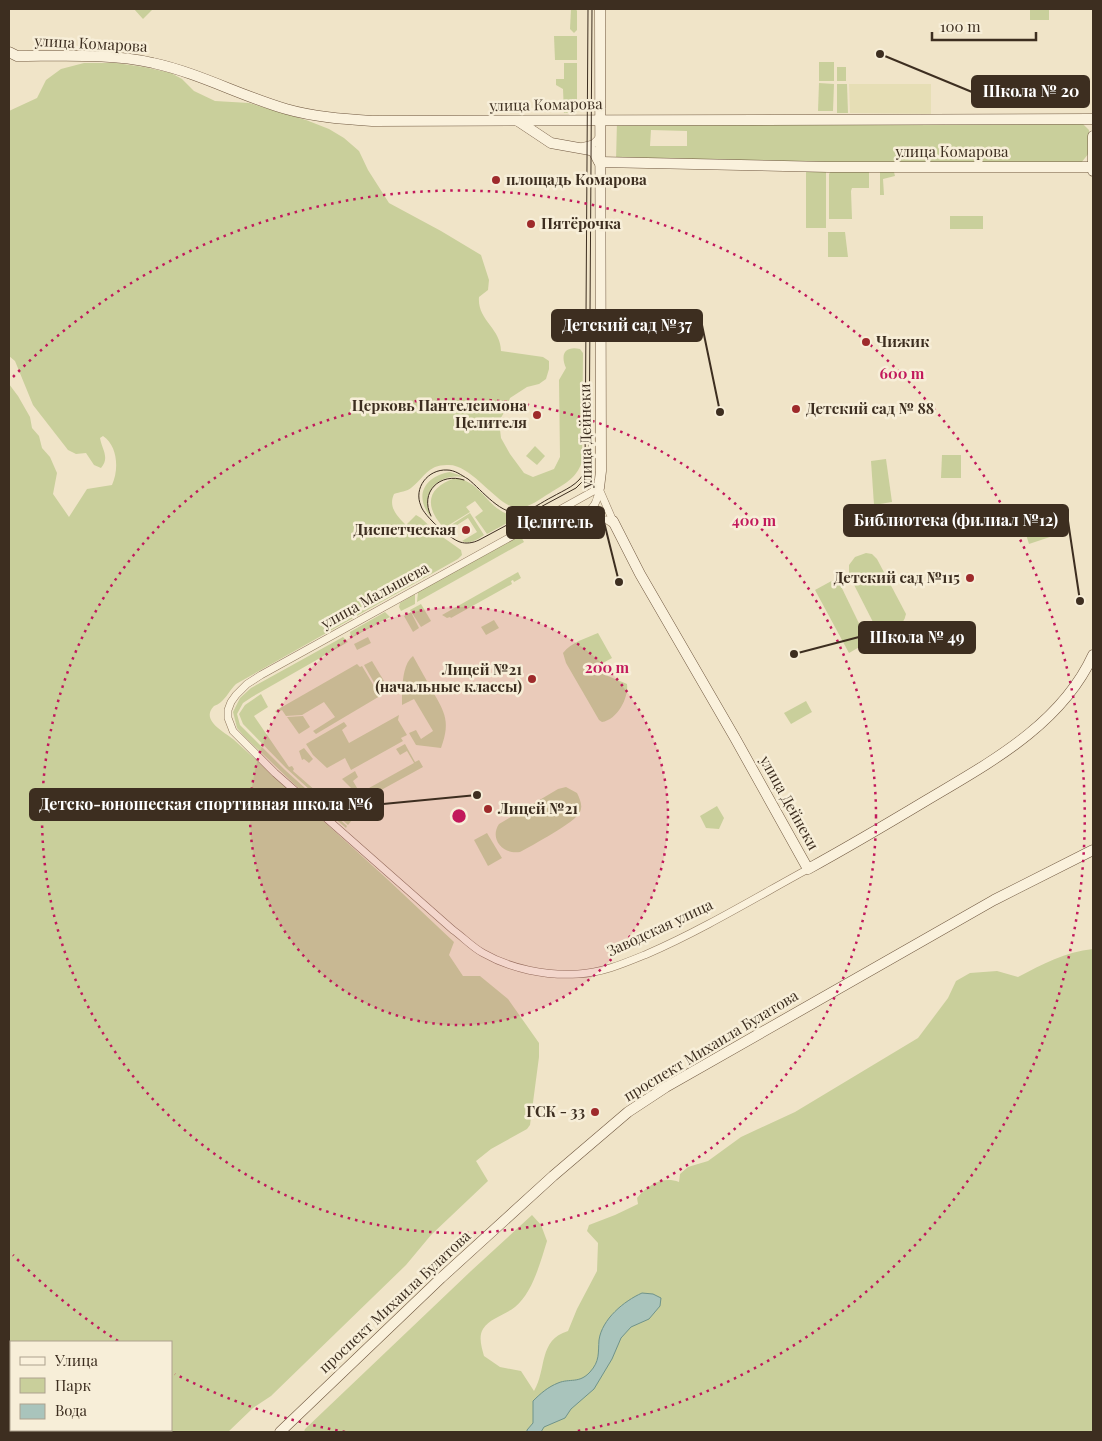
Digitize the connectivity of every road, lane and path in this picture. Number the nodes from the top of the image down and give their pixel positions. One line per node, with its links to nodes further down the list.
1 (600, 9): 3 (street, улица Дейнеки)
2 (9, 52): 6 (street, улица Комарова)
3 (601, 119): 4 (street, улица Комарова); 5 (street, улица Комарова); 8 (street, улица Дейнеки)
4 (1093, 119)
5 (545, 120): 6 (street, улица Комарова); 9 (street)
6 (517, 121): 9 (street)
7 (1093, 136): 12 (street)
8 (600, 137): 10 (street); 11 (street, улица Дейнеки)
9 (556, 144): 10 (street)
10 (571, 147): 11 (street)
11 (600, 162): 12 (street, улица Комарова); 13 (street, улица Дейнеки)
12 (1093, 169)
13 (599, 488): 14 (street, улица Малышева); 15 (street); 16 (street, улица Дейнеки)
14 (547, 517): 15 (street); 18 (street, улица Малышева)
15 (570, 518): 16 (street)
16 (614, 523): 20 (street, улица Дейнеки)
17 (1093, 655): 20 (street, Заводская улица)
18 (228, 710): 20 (street, Заводская улица)
19 (1093, 850): 21 (street, проспект Михаила Булатова)
20 (808, 869)
21 (280, 1432)

